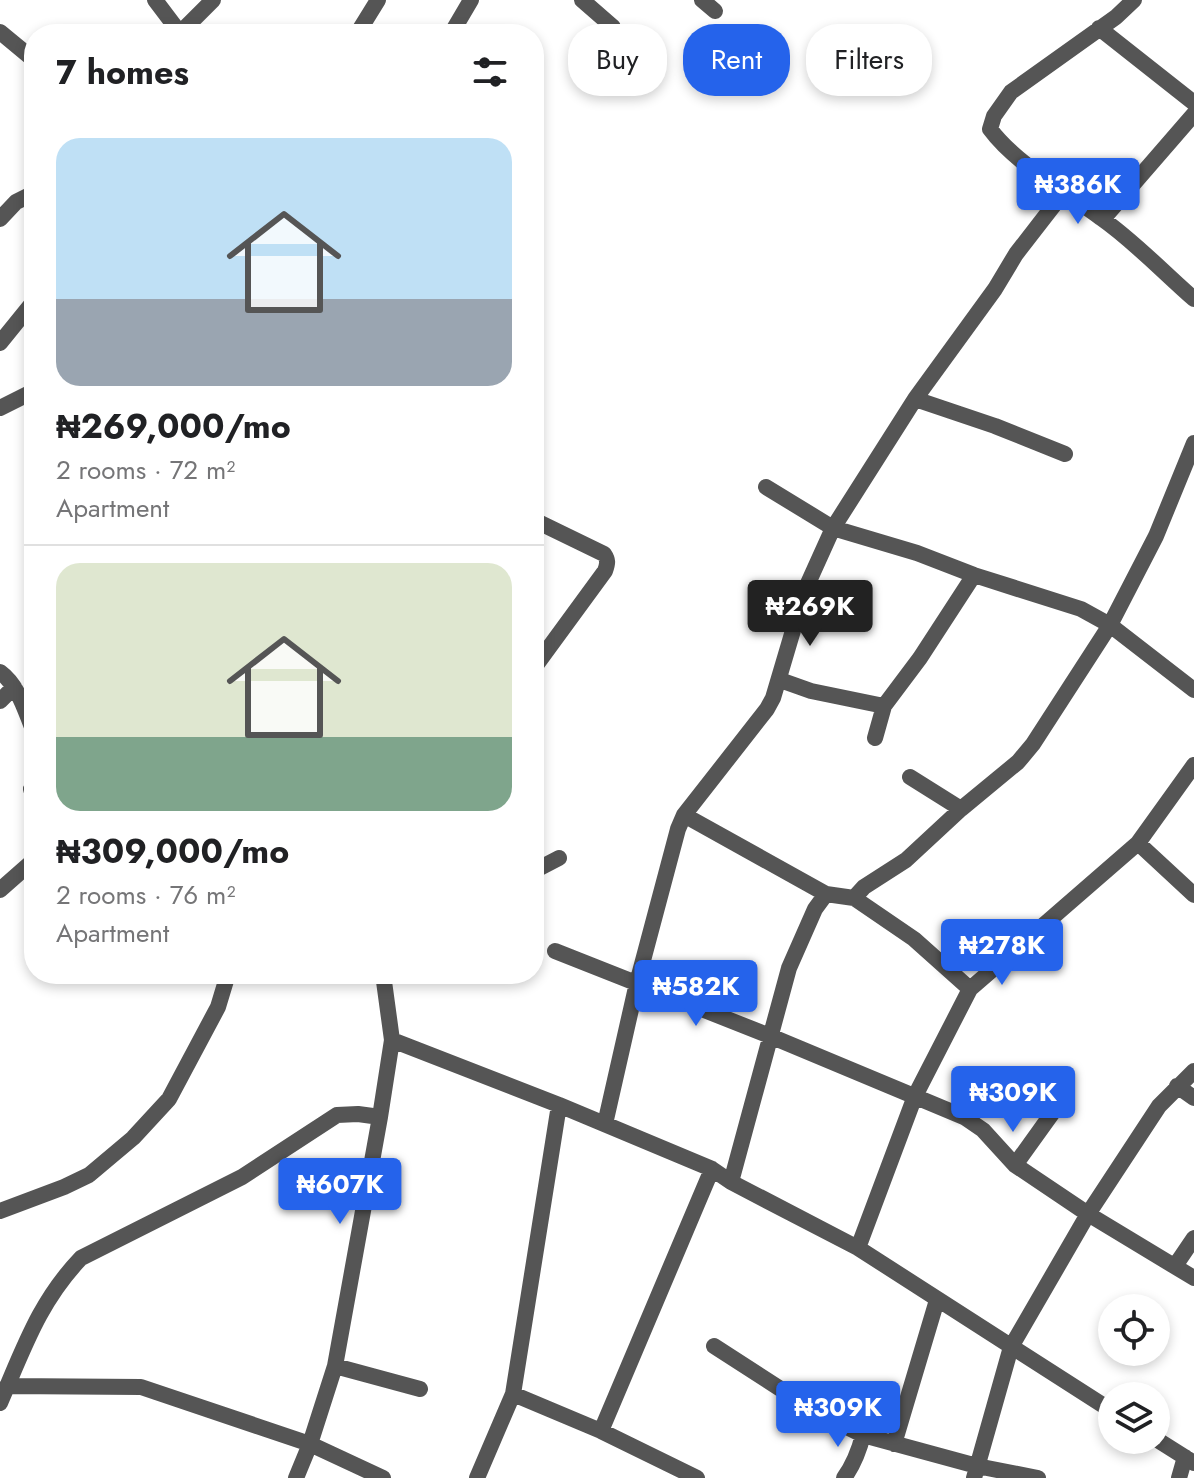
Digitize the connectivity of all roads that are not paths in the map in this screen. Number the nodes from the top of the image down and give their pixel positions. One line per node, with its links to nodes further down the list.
1 (155, 0): 7 (street)
2 (213, 0): 8 (street)
3 (378, 0): 9 (street)
4 (471, 0): 10 (street)
5 (582, 0): 11 (street)
6 (1134, 0): 12 (street)
7 (173, 24)
8 (190, 24)
9 (363, 24)
10 (457, 24)
11 (610, 24)
12 (1099, 28): 15 (street); 17 (street)
13 (0, 32): 14 (street)
14 (24, 52)
15 (1194, 103)
16 (1194, 114): 20 (street)
17 (1064, 192): 20 (street); 25 (street)
18 (24, 198): 19 (street)
19 (0, 219)
20 (1103, 219): 21 (street)
21 (1194, 299)
22 (24, 313): 23 (street)
23 (0, 343)
24 (24, 396): 26 (street)
25 (915, 399): 28 (street); 31 (street)
26 (0, 408)
27 (1194, 443): 33 (street)
28 (1065, 454)
29 (766, 487): 31 (street)
30 (544, 525): 34 (street)
31 (833, 528): 32 (street); 36 (street)
32 (974, 575): 33 (street); 40 (street)
33 (1110, 625): 38 (street); 45 (street)
34 (544, 654)
35 (0, 672): 37 (street)
36 (780, 680): 40 (street); 46 (street)
37 (14, 687): 39 (street); 41 (street)
38 (1194, 690)
39 (0, 701)
40 (884, 706): 42 (street)
41 (24, 710)
42 (875, 738)
43 (1194, 765): 47 (street)
44 (910, 777): 45 (street)
45 (961, 809): 54 (street)
46 (684, 815): 52 (street); 56 (street)
47 (1138, 843): 53 (street); 59 (street)
48 (559, 858): 49 (street)
49 (544, 866)
50 (24, 869): 51 (street)
51 (0, 890)
52 (826, 894): 54 (street); 60 (street)
53 (1194, 895)
54 (854, 898): 59 (street)
55 (555, 951): 56 (street)
56 (637, 983): 60 (street); 69 (street)
57 (225, 984): 73 (street)
58 (384, 984): 61 (street)
59 (970, 989): 65 (street)
60 (770, 1036): 65 (street); 72 (street)
61 (392, 1040): 67 (street); 68 (street)
62 (1194, 1071): 63 (street)
63 (1177, 1086): 66 (street); 74 (street)
64 (1066, 1094): 70 (street)
65 (915, 1096): 70 (street); 76 (street)
66 (1194, 1098)
67 (559, 1105): 69 (street); 87 (street)
68 (380, 1117): 83 (street); 84 (street)
69 (605, 1124): 71 (street)
70 (1015, 1165): 74 (street)
71 (712, 1169): 72 (street); 90 (street)
72 (731, 1182): 76 (street)
73 (0, 1211)
74 (1088, 1214): 77 (street); 81 (street)
75 (1194, 1238): 77 (street)
76 (858, 1248): 79 (street)
77 (1175, 1266): 78 (street)
78 (1194, 1278)
79 (937, 1300): 81 (street); 93 (street)
80 (714, 1346): 91 (street)
81 (1011, 1347): 88 (street); 96 (street)
82 (0, 1359): 84 (street)
83 (335, 1366): 86 (street); 92 (street)
84 (15, 1368): 85 (street)
85 (7, 1386): 89 (street); 92 (street)
86 (420, 1389)
87 (513, 1394): 90 (street); 99 (street)
88 (1098, 1402)
89 (0, 1403)
90 (601, 1431): 100 (street)
91 (863, 1435): 93 (street); 101 (street)
92 (310, 1444): 97 (street); 98 (street)
93 (894, 1444): 96 (street)
94 (1170, 1448): 95 (street)
95 (1190, 1460): 103 (street)
96 (976, 1472): 102 (street)
97 (296, 1478)
98 (383, 1478)
99 (477, 1478)
100 (697, 1478)
101 (844, 1478)
102 (1038, 1478)
103 (1179, 1478)

